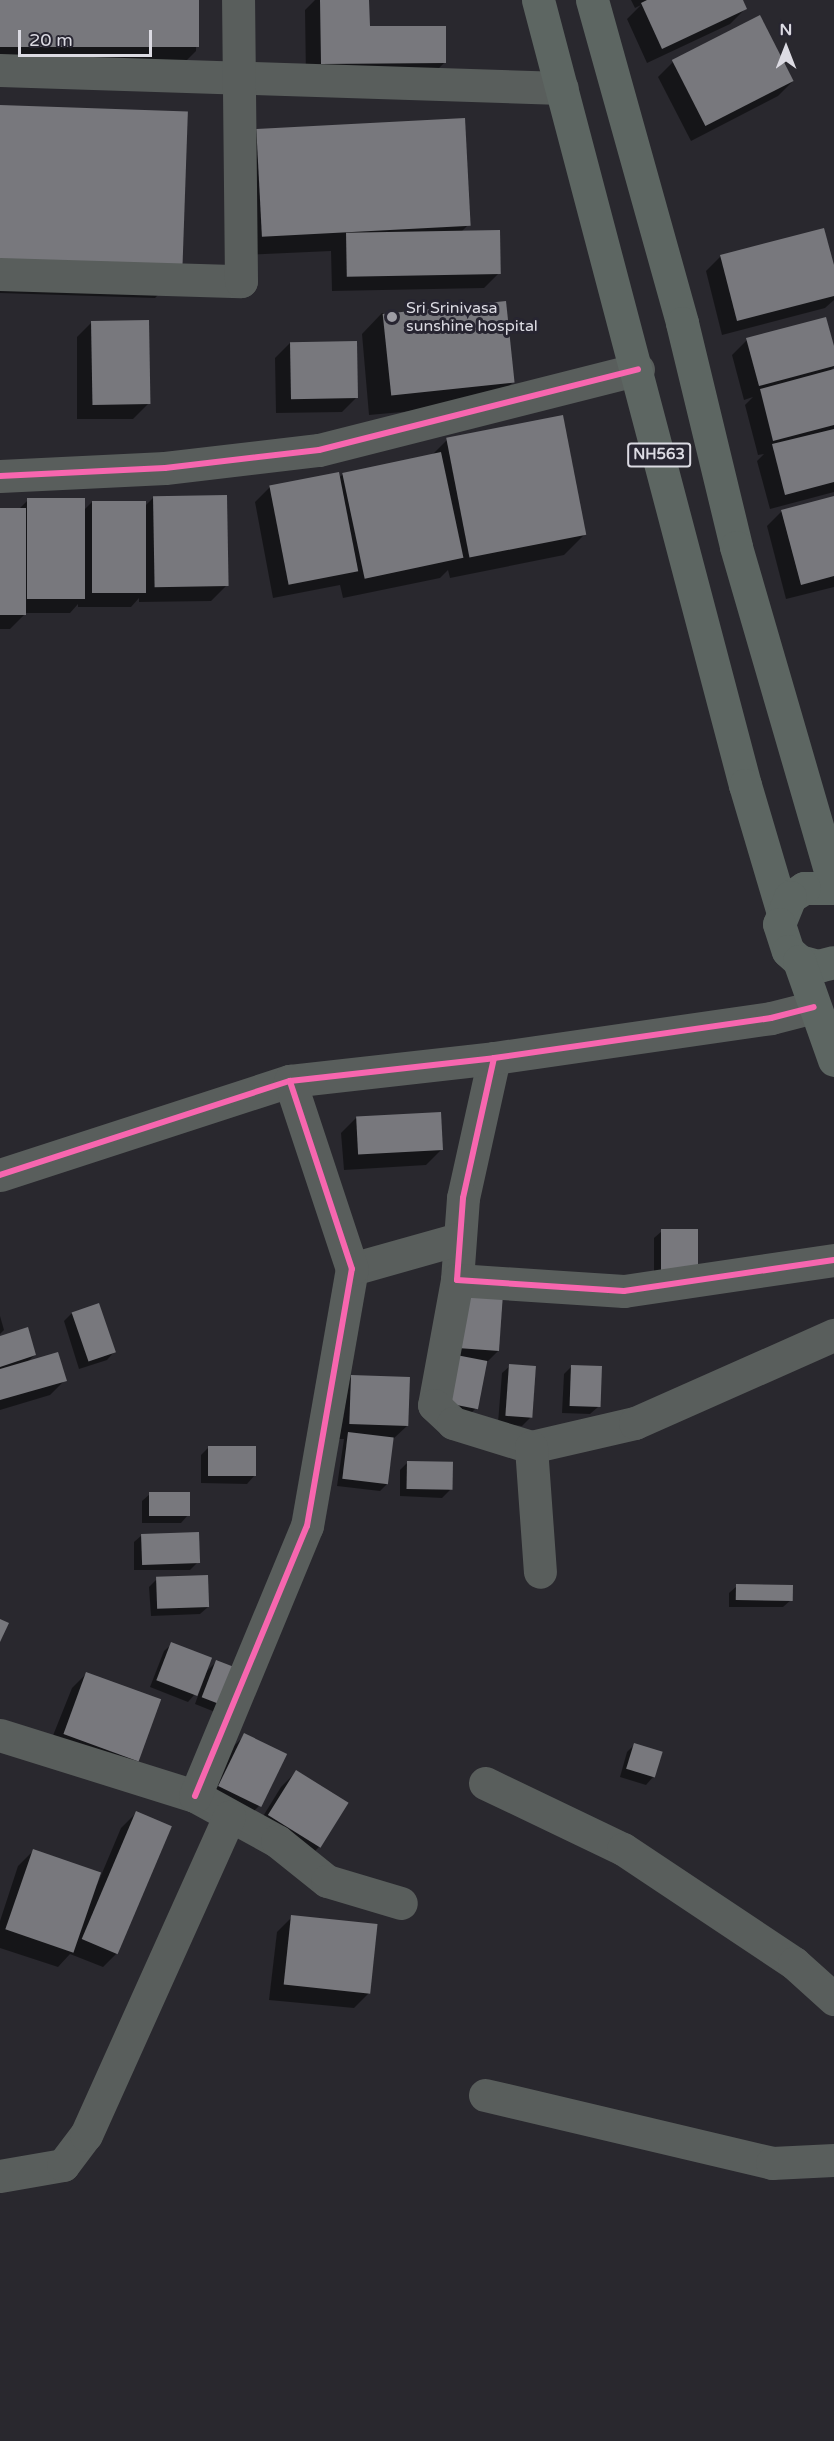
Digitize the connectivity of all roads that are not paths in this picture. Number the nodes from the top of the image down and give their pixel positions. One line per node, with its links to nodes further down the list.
1 (238, 0): 5 (street)
2 (538, 0): 6 (highway, NH563)
3 (592, 0): 10 (highway, NH563)
4 (0, 70): 5 (street)
5 (239, 77): 6 (street); 7 (street)
6 (562, 88): 8 (highway, NH563)
7 (0, 274)
8 (638, 369): 9 (street); 11 (highway, NH563)
9 (0, 476)
10 (834, 886): 11 (highway, NH563)
11 (782, 910): 12 (highway, NH563)
12 (799, 960): 13 (highway); 14 (highway, NH563)
13 (834, 962)
14 (813, 1007): 15 (street); 16 (highway, NH563)
15 (494, 1058): 17 (street); 19 (street)
16 (834, 1060)
17 (290, 1081): 18 (street); 21 (street)
18 (0, 1175)
19 (459, 1239): 21 (street); 22 (street)
20 (834, 1260): 22 (street)
21 (352, 1269): 28 (street)
22 (457, 1280): 24 (street)
23 (834, 1335): 24 (street)
24 (531, 1447): 25 (street)
25 (540, 1572)
26 (0, 1735): 28 (street)
27 (485, 1783): 31 (street)
28 (195, 1796): 29 (street)
29 (229, 1817): 30 (street); 34 (street)
30 (401, 1904)
31 (834, 1999)
32 (485, 2095): 33 (street)
33 (834, 2160)
34 (0, 2176)

